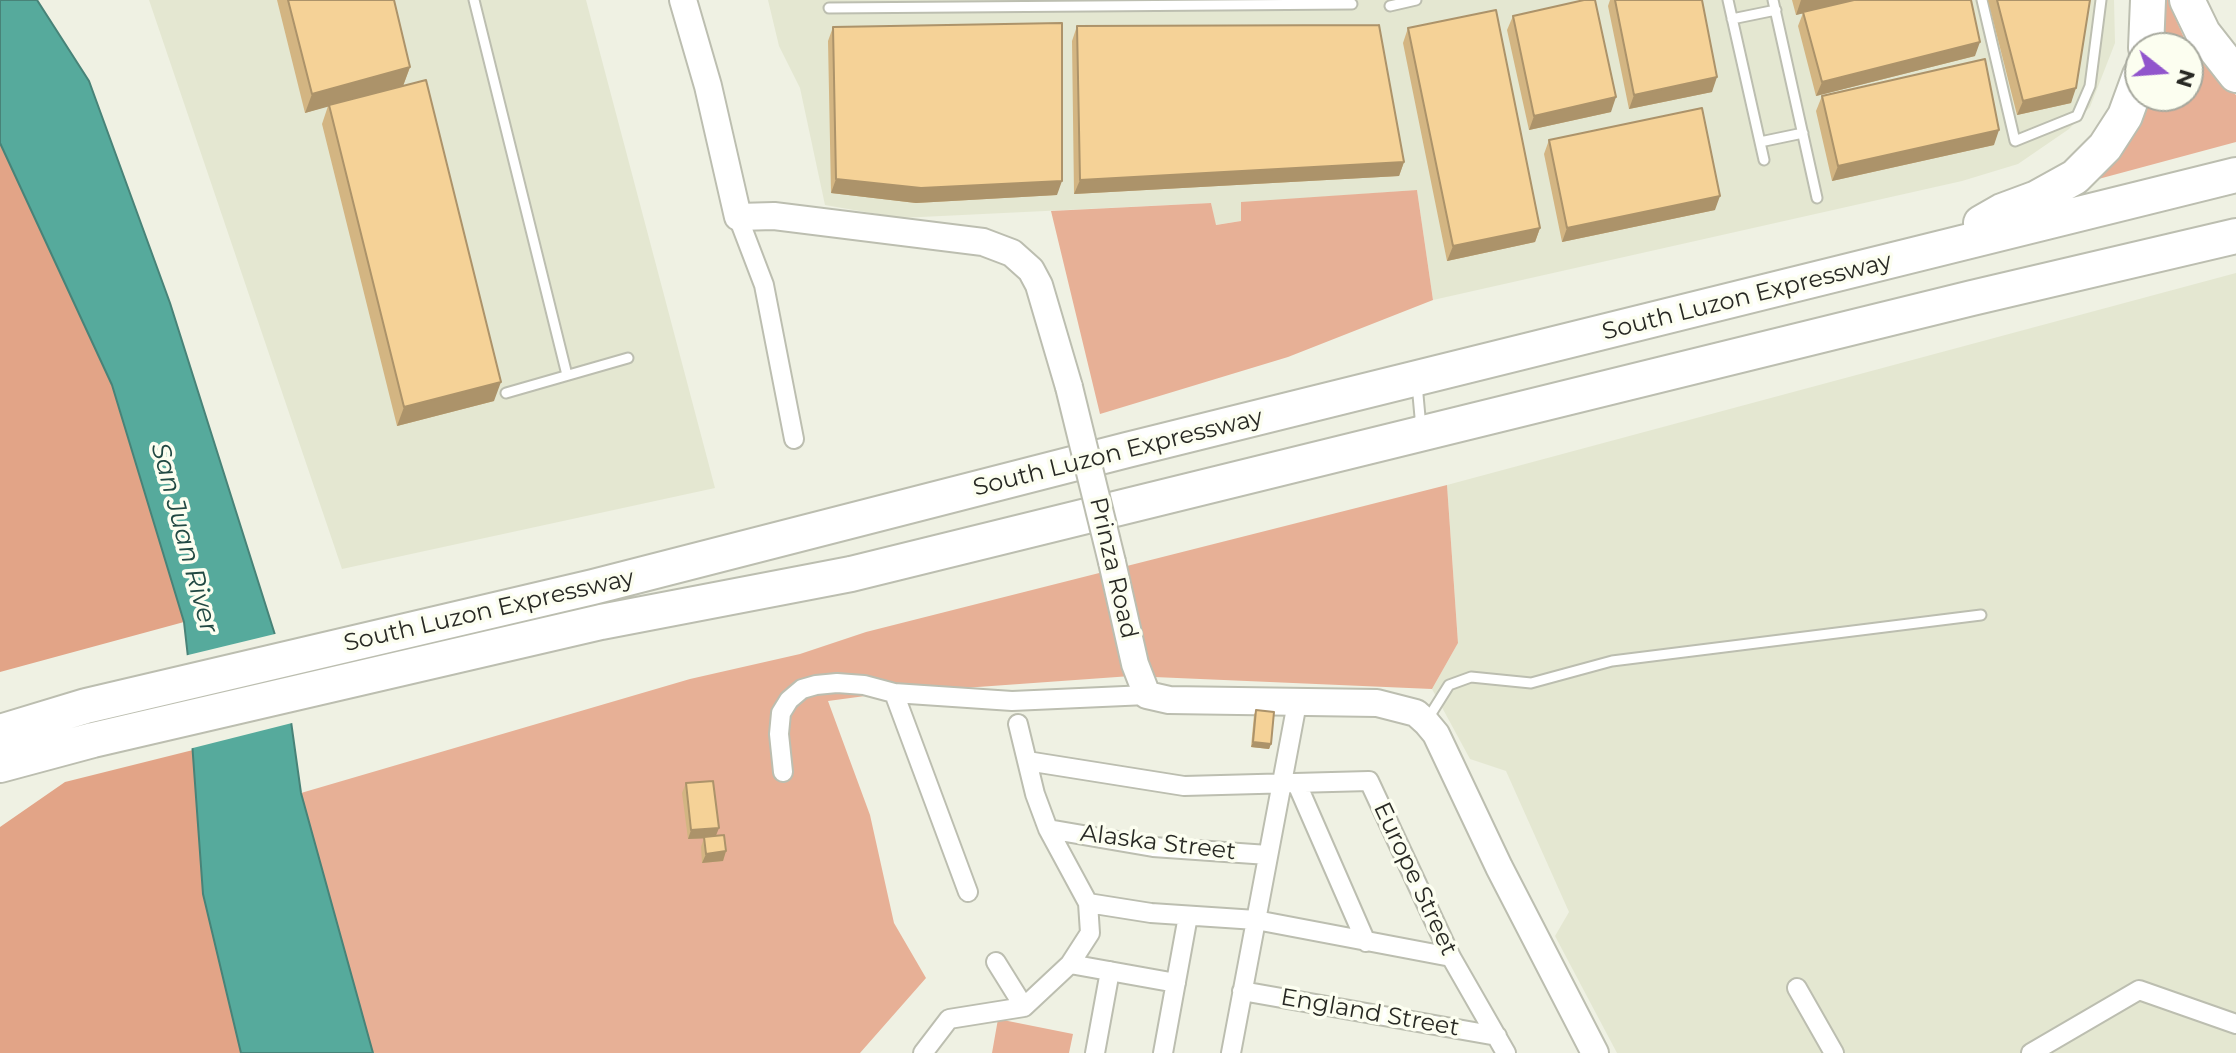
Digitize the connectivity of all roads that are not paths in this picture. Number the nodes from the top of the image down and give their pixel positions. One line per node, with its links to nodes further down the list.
1 (474, 0): 28 (lane)
2 (683, 0): 24 (main road)
3 (1416, 0): 13 (lane)
4 (1728, 0): 15 (lane)
5 (1982, 0): 6 (lane)
6 (2101, 0)
7 (2148, 0): 16 (highway)
8 (2187, 0): 17 (highway)
9 (1006, 3): 10 (lane); 14 (lane)
10 (1031, 3): 11 (lane)
11 (1352, 4)
12 (1774, 5): 15 (lane); 19 (lane)
13 (1390, 6)
14 (829, 8)
15 (1732, 19): 20 (lane)
16 (2147, 32)
17 (2236, 75)
18 (2126, 112): 26 (highway)
19 (1803, 133): 20 (lane); 23 (lane)
20 (1760, 142): 21 (lane)
21 (1764, 160)
22 (2236, 175): 26 (highway, South Luzon Expressway)
23 (1817, 198)
24 (738, 217): 32 (street); 35 (main road, Prinza Road, bridge)
25 (2236, 236): 31 (highway, South Luzon Expressway)
26 (1932, 251): 29 (highway, South Luzon Expressway)
27 (628, 358): 28 (lane)
28 (567, 375): 30 (lane)
29 (1416, 379): 31 (lane); 38 (highway, South Luzon Expressway)
30 (506, 393)
31 (1417, 436): 42 (highway, South Luzon Expressway)
32 (794, 439)
33 (1981, 615): 39 (lane)
34 (894, 693): 35 (street); 45 (street); 50 (street)
35 (1147, 695): 36 (main road)
36 (1297, 703): 39 (main road); 46 (street)
37 (0, 715): 38 (highway)
38 (43, 717): 41 (highway, South Luzon Expressway)
39 (1426, 722): 71 (main road)
40 (1018, 724): 43 (street)
41 (0, 732)
42 (94, 740): 44 (highway, South Luzon Expressway); 47 (highway)
43 (1027, 761): 46 (street); 48 (street)
44 (0, 765)
45 (783, 772)
46 (1289, 784): 49 (street); 54 (street); 55 (street, Europe Street)
47 (0, 787)
48 (1048, 829): 49 (street, Alaska Street); 51 (street)
49 (1268, 855): 53 (street)
50 (968, 892)
51 (1088, 903): 52 (street); 57 (street)
52 (1188, 916): 53 (street); 59 (street)
53 (1256, 920): 54 (street); 61 (street)
54 (1366, 942): 55 (street)
55 (1451, 957): 64 (street, Europe Street)
56 (996, 962): 62 (street)
57 (1070, 964): 58 (street); 62 (street)
58 (1110, 971): 59 (street); 67 (street)
59 (1176, 983): 68 (street)
60 (1797, 988): 72 (street)
61 (1242, 991): 64 (street, England Street); 69 (street)
62 (1024, 1007): 66 (street)
63 (2236, 1024): 65 (street)
64 (1497, 1036): 70 (street, Europe Street)
65 (2036, 1052)
66 (923, 1053)
67 (1095, 1053)
68 (1163, 1053)
69 (1231, 1053)
70 (1506, 1053)
71 (1595, 1053)
72 (1834, 1053)

